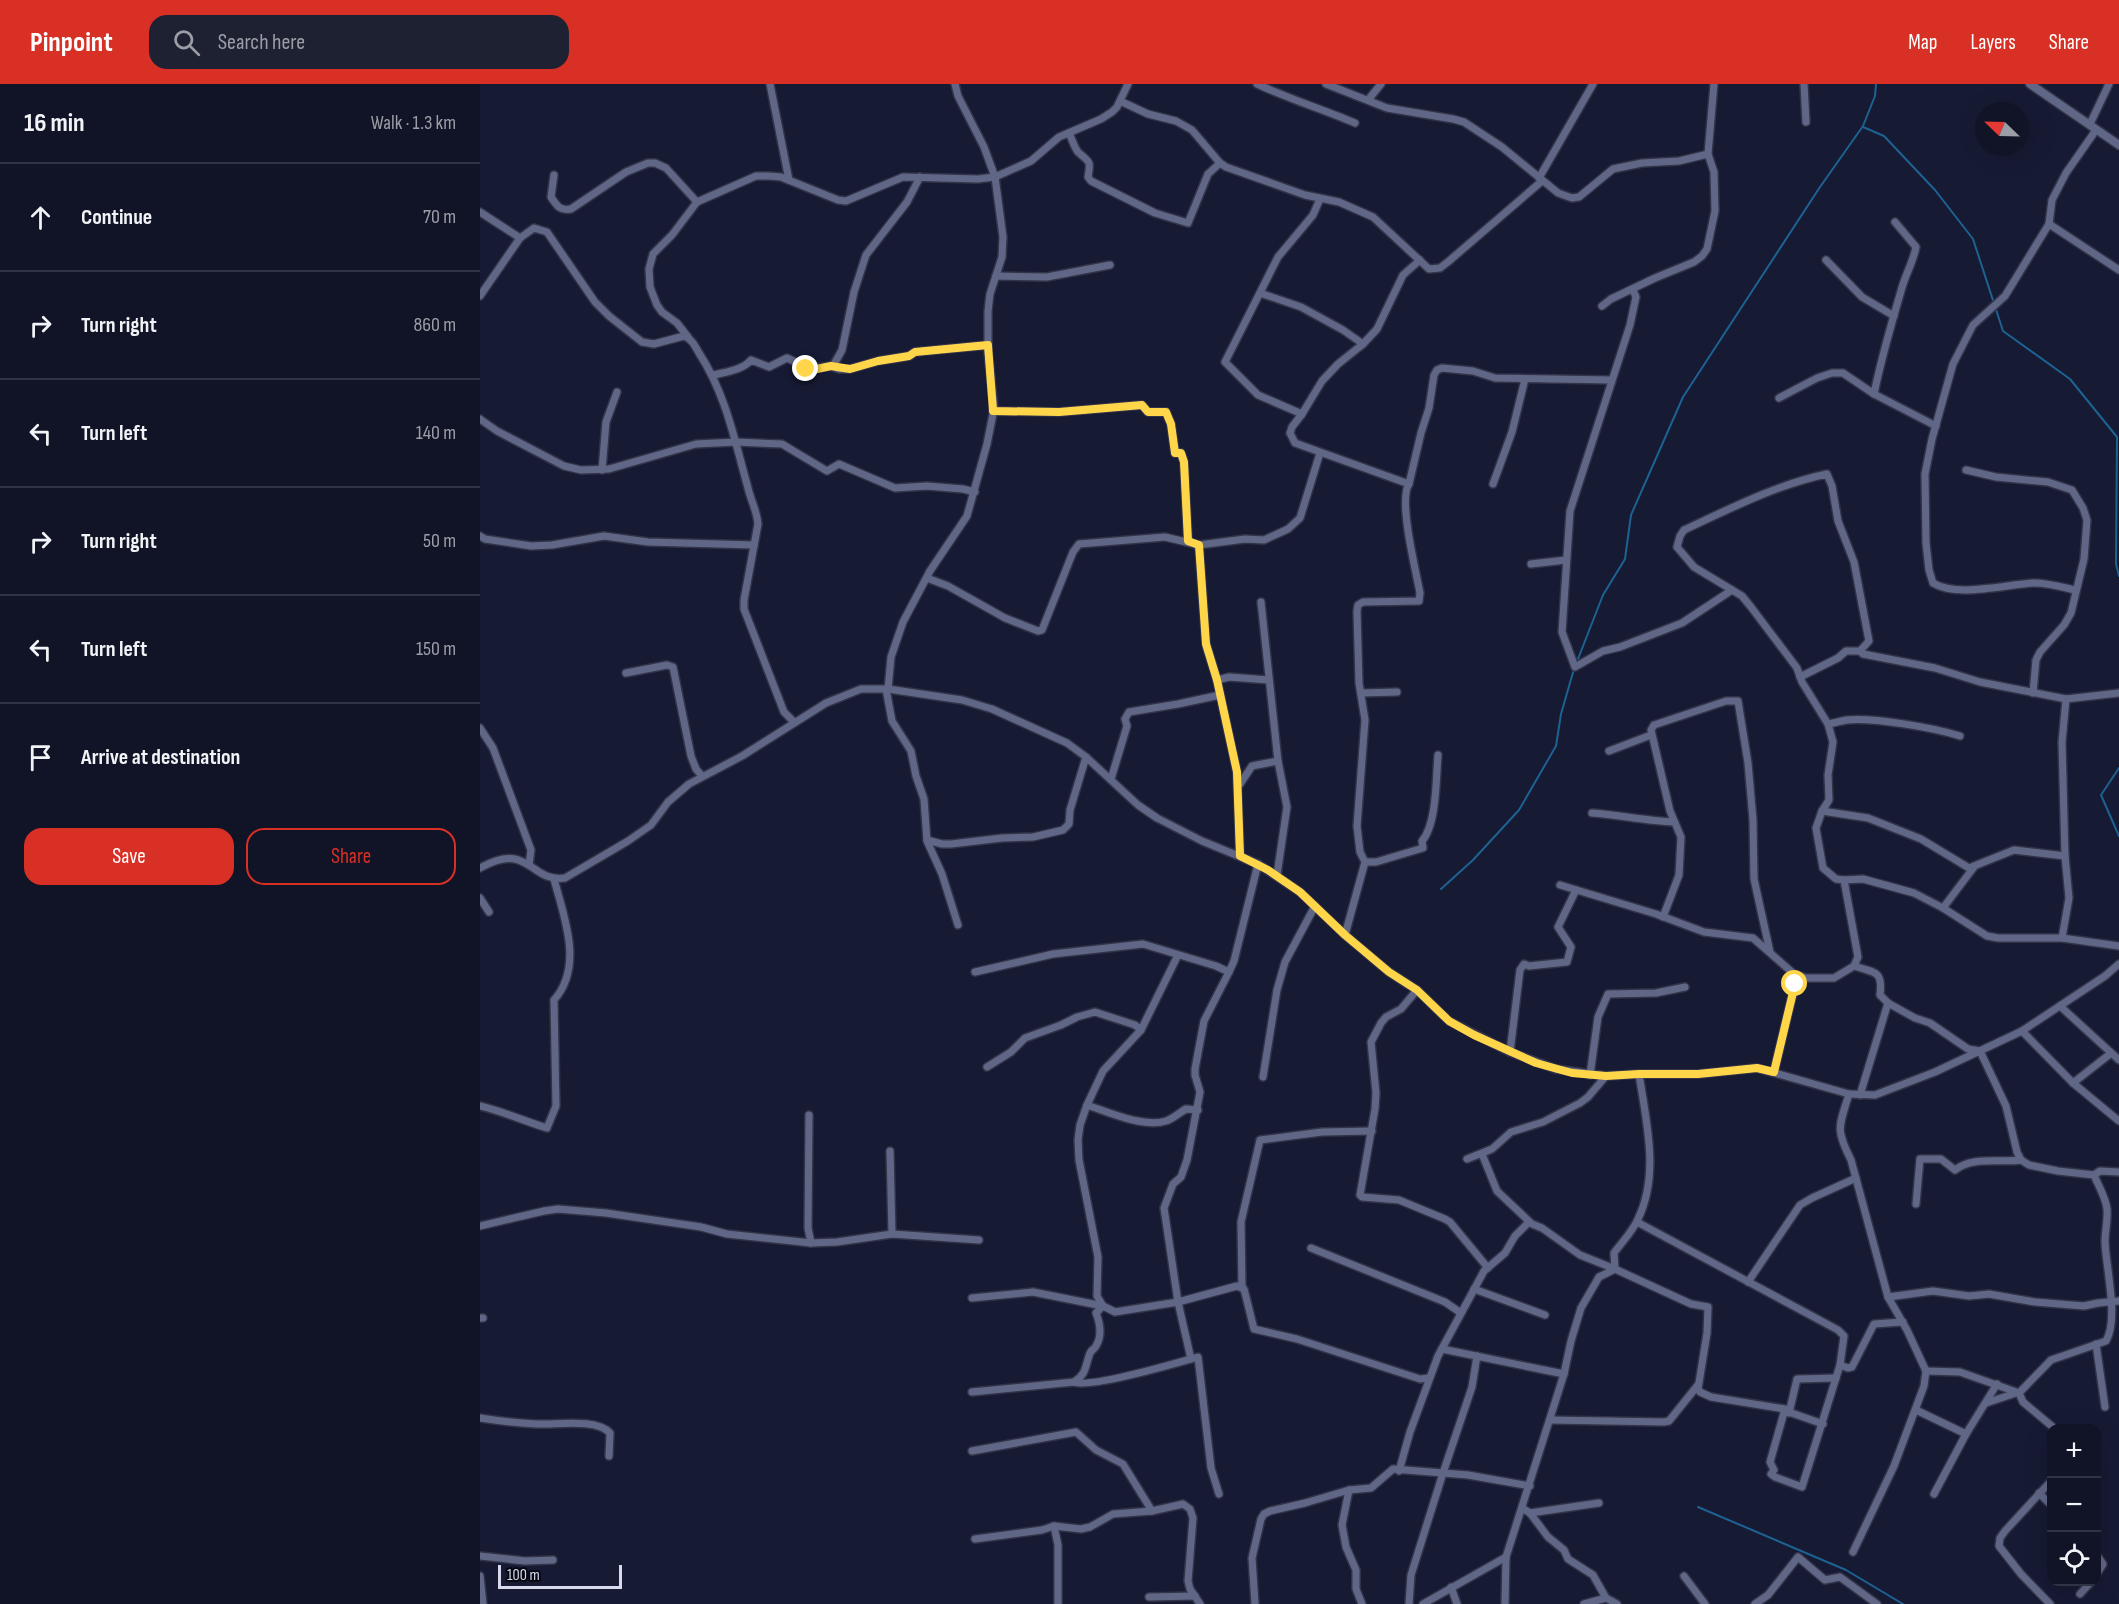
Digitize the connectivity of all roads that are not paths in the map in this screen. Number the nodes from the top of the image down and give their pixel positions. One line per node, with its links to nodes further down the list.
1 (770, 84): 25 (street)
2 (955, 84): 23 (street)
3 (1128, 84): 13 (street)
4 (1257, 84): 15 (street)
5 (1326, 84): 12 (street)
6 (1381, 84): 12 (street)
7 (1593, 84): 24 (street)
8 (1714, 84): 19 (street)
9 (1804, 84): 14 (street)
10 (2030, 84): 16 (street)
11 (2109, 84): 16 (street)
12 (1368, 100): 24 (street)
13 (1120, 101): 17 (street); 20 (street)
14 (1806, 122)
15 (1355, 123)
16 (2093, 127): 18 (street); 30 (street)
17 (1069, 133): 20 (street); 23 (street)
18 (2119, 146)
19 (1708, 154): 24 (street); 37 (street)
20 (1220, 163): 26 (street)
21 (554, 175): 27 (street)
22 (920, 177): 23 (street); 25 (street); 45 (street)
23 (995, 177): 36 (street)
24 (1540, 179): 32 (street)
25 (789, 180): 27 (street)
26 (1320, 199): 32 (street); 38 (street)
27 (697, 202): 42 (street)
28 (480, 212): 31 (street)
29 (1895, 222): 41 (street)
30 (2049, 224): 35 (street); 55 (street)
31 (520, 238): 39 (street); 42 (street)
32 (1420, 260): 43 (street)
33 (1826, 260): 41 (street)
34 (1110, 264): 36 (street)
35 (2119, 270)
36 (996, 276): 44 (street)
37 (1633, 290): 40 (street); 48 (street)
38 (1260, 293): 43 (street); 53 (street)
39 (480, 296)
40 (1602, 306)
41 (1894, 316): 50 (street)
42 (688, 337): 46 (street)
43 (1363, 344): 53 (street)
44 (988, 345): 45 (street); 52 (street)
45 (833, 366): 46 (street)
46 (714, 375): 56 (street)
47 (1525, 379): 48 (street); 60 (street); 61 (street)
48 (1611, 380): 67 (street)
49 (617, 392): 58 (street)
50 (1874, 394): 51 (street); 55 (street)
51 (1779, 398)
52 (993, 411): 62 (street); 64 (street)
53 (1302, 414): 57 (street)
54 (480, 419): 58 (street)
55 (1936, 426): 71 (street)
56 (736, 442): 58 (street); 62 (street); 65 (street)
57 (1320, 453): 60 (street); 66 (street)
58 (602, 470)
59 (1966, 470): 71 (street)
60 (1409, 484): 80 (street)
61 (1493, 484)
62 (975, 492): 69 (street)
63 (480, 536): 65 (street)
64 (1188, 541): 66 (street); 69 (street)
65 (754, 545): 85 (street)
66 (1199, 545): 76 (street)
67 (1566, 560): 68 (street); 70 (street)
68 (1531, 564)
69 (927, 578): 78 (street)
70 (1731, 590): 73 (street); 75 (street)
71 (2075, 590): 81 (street)
72 (1261, 602): 77 (street)
73 (1860, 651): 75 (street); 81 (street)
74 (626, 673): 94 (street)
75 (1800, 677): 86 (street)
76 (1217, 680): 77 (street); 83 (street)
77 (1269, 680): 93 (street)
78 (887, 689): 85 (street); 92 (street); 100 (street)
79 (1397, 692): 80 (street)
80 (1361, 693): 103 (street)
81 (2033, 693): 84 (street)
82 (2119, 693): 84 (street)
83 (1220, 695): 95 (street); 96 (street)
84 (2066, 699): 102 (street)
85 (794, 722): 94 (street)
86 (1828, 724): 89 (street); 97 (street)
87 (480, 728): 105 (street)
88 (1651, 735): 90 (street); 99 (street); 122 (street)
89 (1960, 736)
90 (1609, 751)
91 (1438, 755): 103 (street)
92 (1086, 757): 95 (street); 100 (street)
93 (1278, 761): 96 (street); 108 (street)
94 (702, 776): 109 (street)
95 (1111, 779): 101 (street)
96 (1239, 786): 101 (street)
97 (1822, 811): 106 (street); 110 (street)
98 (1592, 813): 99 (street)
99 (1674, 822): 117 (street)
100 (927, 840): 118 (street)
101 (1240, 856): 104 (street)
102 (2065, 856): 106 (street); 120 (street)
103 (1365, 862): 119 (street)
104 (1258, 864): 108 (street); 127 (street)
105 (529, 865): 107 (street); 109 (street)
106 (1974, 867): 115 (street)
107 (480, 868)
108 (1277, 875): 114 (street)
109 (554, 879): 149 (street)
110 (1844, 880): 115 (street); 125 (street)
111 (1560, 885): 112 (street)
112 (1576, 890): 117 (street); 135 (street)
113 (480, 898): 116 (street)
114 (1315, 906): 119 (street); 144 (street)
115 (1943, 908): 120 (street)
116 (489, 912)
117 (1663, 917): 122 (street)
118 (958, 924)
119 (1345, 935): 130 (street)
120 (2062, 938): 121 (street)
121 (2119, 946)
122 (1770, 952): 128 (street)
123 (1178, 954): 126 (street); 127 (street); 133 (street)
124 (2119, 964): 132 (street)
125 (1854, 966): 128 (street); 131 (street)
126 (975, 972)
127 (1229, 972): 150 (street)
128 (1794, 974): 140 (street)
129 (1685, 987): 142 (street)
130 (1417, 990): 135 (street); 153 (street)
131 (1888, 1003): 136 (street); 147 (street)
132 (2060, 1006): 134 (street); 137 (street)
133 (1141, 1030): 139 (street); 148 (street)
134 (2022, 1031): 136 (street); 145 (street)
135 (1510, 1052): 142 (street)
136 (1980, 1052): 147 (street); 157 (street)
137 (2110, 1054): 138 (street); 145 (street)
138 (2119, 1060)
139 (987, 1068)
140 (1774, 1072): 141 (street); 146 (street)
141 (1639, 1074): 143 (street); 163 (street)
142 (1590, 1075): 143 (street)
143 (1606, 1076): 155 (street)
144 (1263, 1077)
145 (2073, 1083): 152 (street)
146 (1849, 1094): 147 (street); 160 (street)
147 (1860, 1095)
148 (1087, 1105): 150 (street); 178 (street)
149 (480, 1106)
150 (1198, 1110): 177 (street)
151 (808, 1115): 167 (street)
152 (2119, 1121)
153 (1372, 1131): 169 (street); 172 (street)
154 (890, 1151): 165 (street)
155 (1482, 1154): 156 (street); 162 (street)
156 (1467, 1159)
157 (2021, 1160): 159 (street); 161 (street)
158 (2119, 1172): 159 (street)
159 (2094, 1175): 176 (street)
160 (1856, 1179): 171 (street); 174 (street)
161 (1916, 1204)
162 (1529, 1222): 169 (street); 170 (street)
163 (1637, 1222): 170 (street); 171 (street)
164 (480, 1226): 167 (street)
165 (892, 1234): 166 (street); 167 (street)
166 (979, 1240)
167 (811, 1243)
168 (1311, 1248): 179 (street)
169 (1488, 1268): 173 (street)
170 (1616, 1269): 188 (street); 193 (street)
171 (1748, 1282): 186 (street)
172 (1242, 1288): 177 (street); 189 (street)
173 (1474, 1289): 179 (street); 180 (street)
174 (1888, 1297): 176 (street); 181 (street)
175 (972, 1298): 178 (street)
176 (2116, 1301): 182 (street)
177 (1178, 1302): 178 (street); 185 (street)
178 (1103, 1306): 191 (street)
179 (1461, 1313): 183 (street)
180 (1545, 1315)
181 (1903, 1322): 186 (street); 187 (street)
182 (2096, 1344): 195 (street); 197 (street)
183 (1442, 1349): 184 (street); 189 (street)
184 (1477, 1356): 188 (street); 208 (street)
185 (1191, 1359): 191 (street); 213 (street)
186 (1840, 1365): 190 (street)
187 (1926, 1371): 192 (street); 198 (street)
188 (1564, 1374): 201 (street)
189 (1429, 1378): 207 (street)
190 (1836, 1378): 199 (street); 202 (street)
191 (1074, 1382): 194 (street)
192 (1997, 1384): 195 (street); 196 (street)
193 (1698, 1385): 199 (street); 201 (street)
194 (972, 1392)
195 (2019, 1393): 196 (street); 203 (street)
196 (1986, 1403): 204 (street)
197 (2106, 1407)
198 (1916, 1410): 204 (street); 222 (street)
199 (1787, 1411): 202 (street); 202 (street)
200 (480, 1419): 206 (street)
201 (1550, 1420): 209 (street)
202 (1823, 1424)
203 (2049, 1424)
204 (1966, 1434): 214 (street)
205 (972, 1451): 218 (street)
206 (609, 1456)
207 (1399, 1471): 208 (street); 211 (street)
208 (1443, 1473): 209 (street); 240 (street)
209 (1530, 1485): 217 (street)
210 (2047, 1485): 212 (street)
211 (1349, 1490): 238 (street); 239 (street)
212 (2039, 1493): 215 (street); 249 (street)
213 (1219, 1494)
214 (1934, 1494)
215 (2047, 1501)
216 (1599, 1503): 219 (street)
217 (1522, 1508): 219 (street); 224 (street)
218 (1152, 1510): 220 (street); 232 (street)
219 (1530, 1513): 234 (street)
220 (1054, 1526): 221 (street); 236 (street)
221 (975, 1539)
222 (1853, 1552)
223 (480, 1556): 225 (street); 226 (street)
224 (1506, 1557): 230 (street); 243 (street)
225 (553, 1560)
226 (480, 1565)
227 (480, 1576): 235 (street)
228 (1684, 1576): 246 (street)
229 (2087, 1586): 231 (street)
230 (1451, 1587): 241 (street); 242 (street)
231 (2080, 1594)
232 (1195, 1596): 233 (street); 237 (street)
233 (1149, 1597)
234 (1606, 1598): 244 (street); 245 (street)
235 (483, 1604)
236 (1058, 1604)
237 (1200, 1604)
238 (1255, 1604)
239 (1362, 1604)
240 (1409, 1604)
241 (1423, 1604)
242 (1457, 1604)
243 (1505, 1604)
244 (1584, 1604)
245 (1617, 1604)
246 (1705, 1604)
247 (1755, 1604): 248 (street)
248 (1877, 1604)
249 (2050, 1604)

